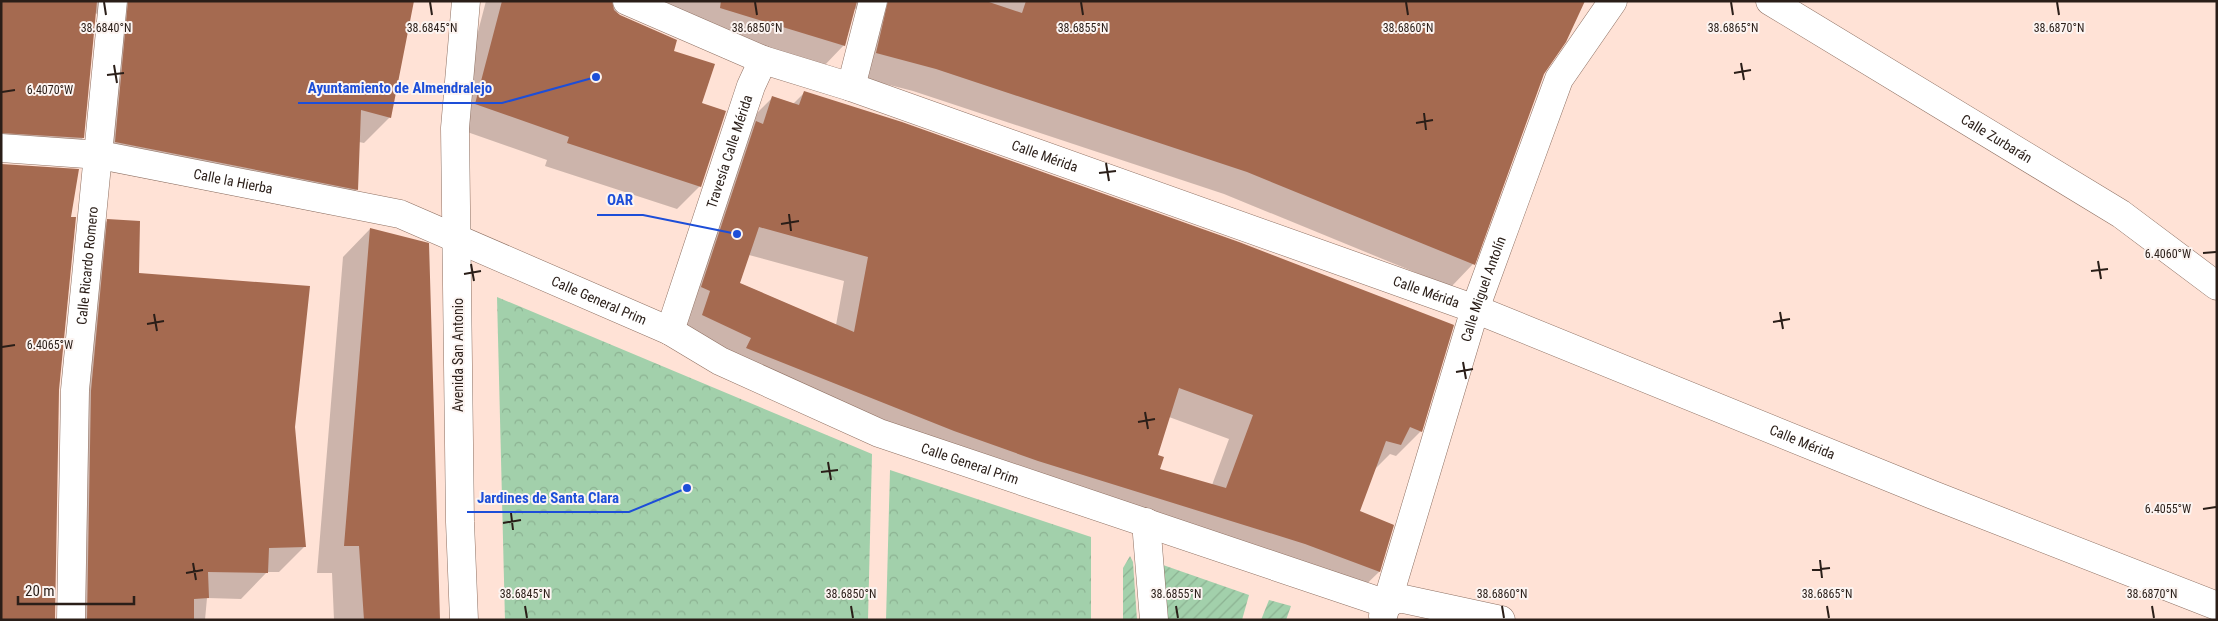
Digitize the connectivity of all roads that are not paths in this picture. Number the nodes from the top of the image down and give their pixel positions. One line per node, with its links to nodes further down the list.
1 (113, 1): 10 (street, Calle Ricardo Romero)
2 (466, 1): 11 (street, Avenida San Antonio)
3 (627, 1): 7 (street, Calle Mérida)
4 (873, 1): 8 (street)
5 (1613, 1): 13 (street, Calle Miguel Antolín)
6 (1770, 1): 12 (street, Calle Zurbarán)
7 (763, 60): 8 (street, Calle Mérida); 14 (street, Travesía Calle Mérida)
8 (851, 87): 13 (street, Calle Mérida)
9 (1, 148): 10 (street, Calle la Hierba)
10 (100, 155): 11 (street, Calle la Hierba); 18 (street, Calle Ricardo Romero)
11 (458, 241): 14 (street, Calle General Prim); 19 (street, Avenida San Antonio)
12 (2217, 286)
13 (1475, 309): 16 (street, Calle Mérida); 17 (street, Calle Miguel Antolín)
14 (670, 331): 15 (street, Calle General Prim)
15 (1146, 522): 17 (street, Calle General Prim); 20 (street)
16 (2217, 606)
17 (1384, 612): 21 (street, Calle General Prim)
18 (71, 620)
19 (464, 620)
20 (1154, 620)
21 (1501, 620)

